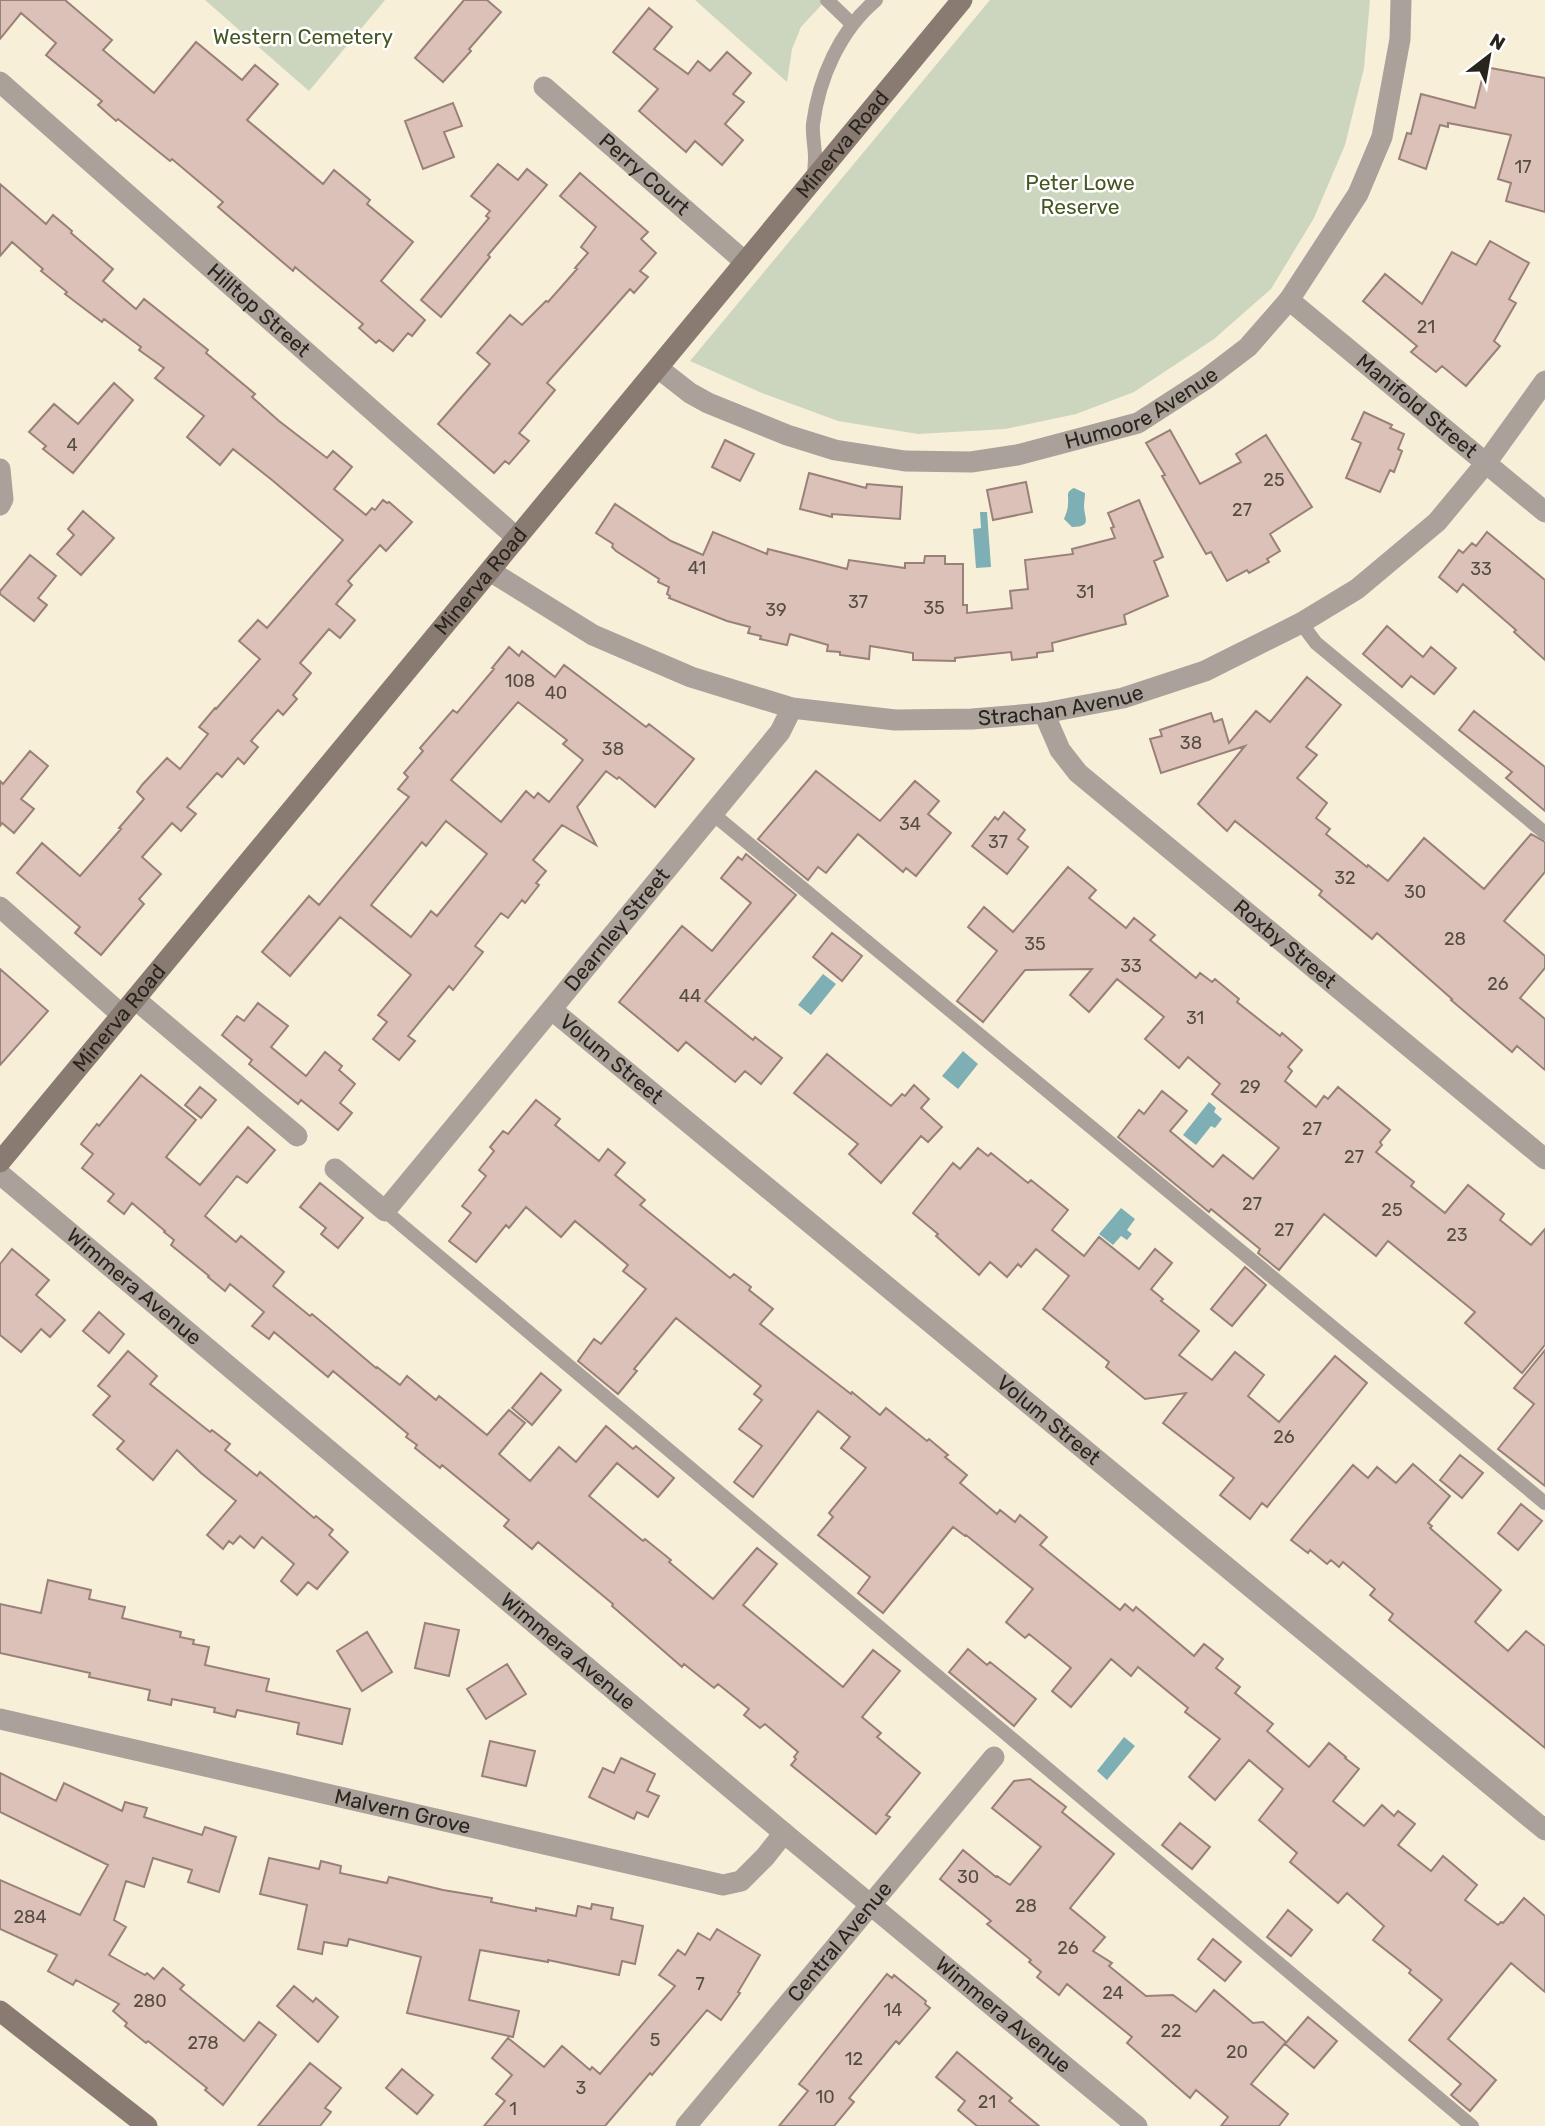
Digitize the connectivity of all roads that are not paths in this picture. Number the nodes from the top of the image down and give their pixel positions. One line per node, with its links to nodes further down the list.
1 (827, 0): 5 (lane)
2 (876, 0): 5 (lane)
3 (962, 0): 8 (street, Minerva Road)
4 (1401, 0): 10 (street, Humoore Avenue)
5 (851, 23): 8 (lane)
6 (0, 82): 17 (street, Hilltop Street)
7 (544, 87): 9 (street, Perry Court)
8 (813, 180): 9 (street, Minerva Road)
9 (745, 262): 11 (street, Minerva Road)
10 (1289, 300): 11 (street, Humoore Avenue); 13 (street, Manifold Street)
11 (658, 368): 17 (street, Minerva Road)
12 (1545, 381): 13 (street, Strachan Avenue)
13 (1486, 463): 16 (street, Manifold Street); 19 (street, Strachan Avenue)
14 (0, 469): 15 (street)
15 (0, 505)
16 (1545, 512)
17 (517, 538): 18 (street, Minerva Road)
18 (490, 571): 20 (street, Strachan Avenue); 25 (street, Minerva Road)
19 (1301, 623): 21 (street, Strachan Avenue); 23 (lane)
20 (792, 708): 21 (street, Strachan Avenue); 22 (street, Dearnley Street)
21 (1044, 713): 28 (street, Roxby Street)
22 (713, 814): 26 (street, Dearnley Street); 33 (lane)
23 (1545, 833)
24 (0, 907): 25 (street)
25 (129, 1007): 27 (street); 29 (street, Minerva Road)
26 (552, 1010): 32 (street, Dearnley Street); 37 (street, Volum Street)
27 (297, 1136)
28 (1545, 1159)
29 (0, 1162)
30 (335, 1169): 32 (street)
31 (0, 1174): 38 (street, Wimmera Avenue)
32 (385, 1211): 35 (lane)
33 (1545, 1503)
34 (0, 1719): 38 (street, Malvern Grove)
35 (1009, 1739): 36 (lane); 44 (lane)
36 (994, 1757): 39 (street, Central Avenue)
37 (1545, 1830)
38 (784, 1833): 39 (street, Wimmera Avenue)
39 (872, 1905): 42 (street, Central Avenue); 43 (street, Wimmera Avenue)
40 (0, 2011): 41 (street)
41 (147, 2126)
42 (686, 2126)
43 (1137, 2126)
44 (1472, 2126)

